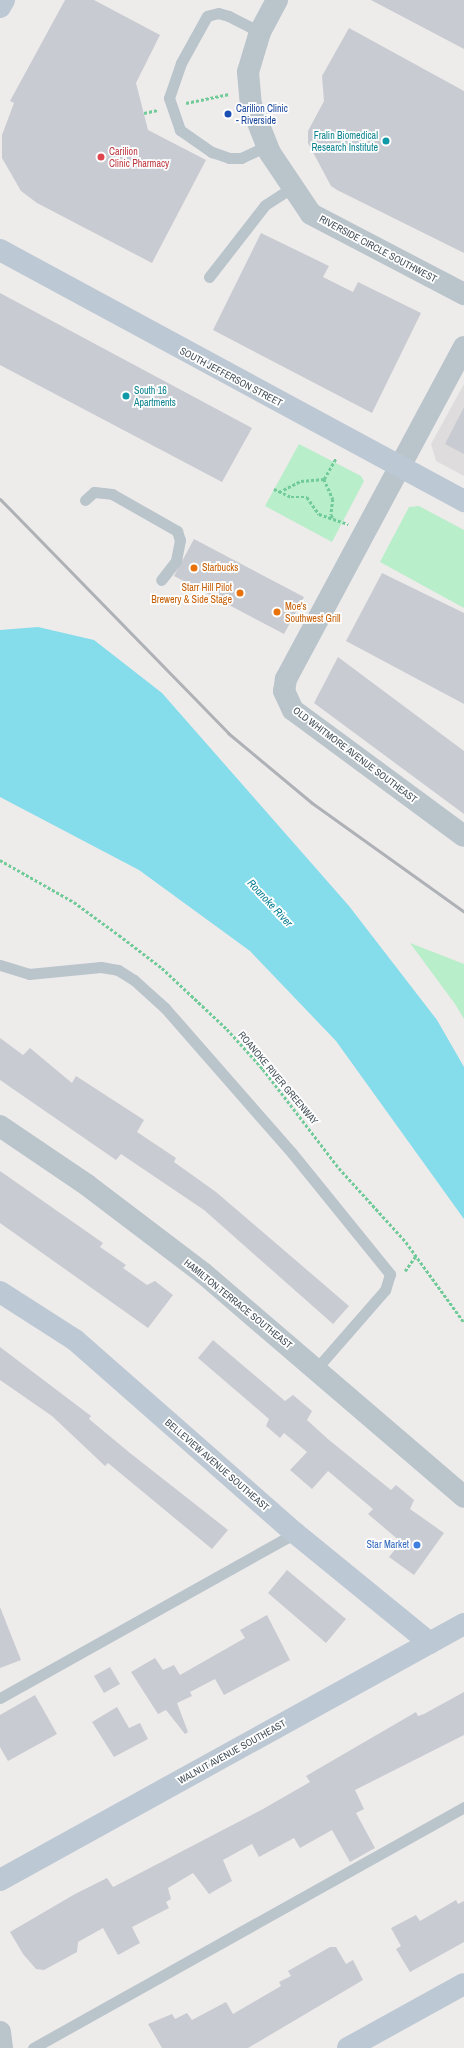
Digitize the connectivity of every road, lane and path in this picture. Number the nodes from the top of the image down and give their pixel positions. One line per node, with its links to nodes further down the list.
1 (4, 0): 3 (street)
2 (277, 0): 4 (street, RIVERSIDE CIRCLE SOUTHWEST)
3 (0, 6)
4 (260, 32): 5 (street, RIVERSIDE CIRCLE SOUTHWEST); 5 (lane)
5 (267, 146): 6 (street, RIVERSIDE CIRCLE SOUTHWEST)
6 (293, 187): 8 (lane); 9 (street, RIVERSIDE CIRCLE SOUTHWEST)
7 (0, 250): 12 (street, SOUTH JEFFERSON STREET)
8 (209, 277)
9 (464, 294)
10 (464, 347): 12 (street)
11 (336, 458): 13 (path)
12 (402, 466): 17 (street, SOUTH JEFFERSON STREET); 21 (street, OLD WHITMORE AVENUE SOUTHEAST)
13 (324, 480): 15 (path); 18 (path)
14 (274, 489): 15 (path)
15 (279, 492): 18 (path)
16 (85, 500): 20 (lane)
17 (464, 501)
18 (335, 520): 19 (path)
19 (350, 524)
20 (161, 580)
21 (464, 836)
22 (0, 860): 26 (path, ROANOKE RIVER GREENWAY)
23 (0, 965): 27 (lane)
24 (0, 1126): 27 (street, HAMILTON TERRACE SOUTHEAST)
25 (0, 1292): 29 (street, BELLEVIEW AVENUE SOUTHEAST)
26 (464, 1322)
27 (316, 1369): 28 (street, HAMILTON TERRACE SOUTHEAST)
28 (464, 1497)
29 (296, 1533): 31 (street, BELLEVIEW AVENUE SOUTHEAST); 32 (lane)
30 (464, 1624): 31 (street, WALNUT AVENUE SOUTHEAST)
31 (430, 1643): 34 (street, WALNUT AVENUE SOUTHEAST)
32 (0, 1698)
33 (464, 1808): 38 (lane)
34 (0, 1880)
35 (464, 1984): 39 (street)
36 (0, 2032): 37 (street)
37 (2, 2048)
38 (33, 2048)
39 (348, 2048)

